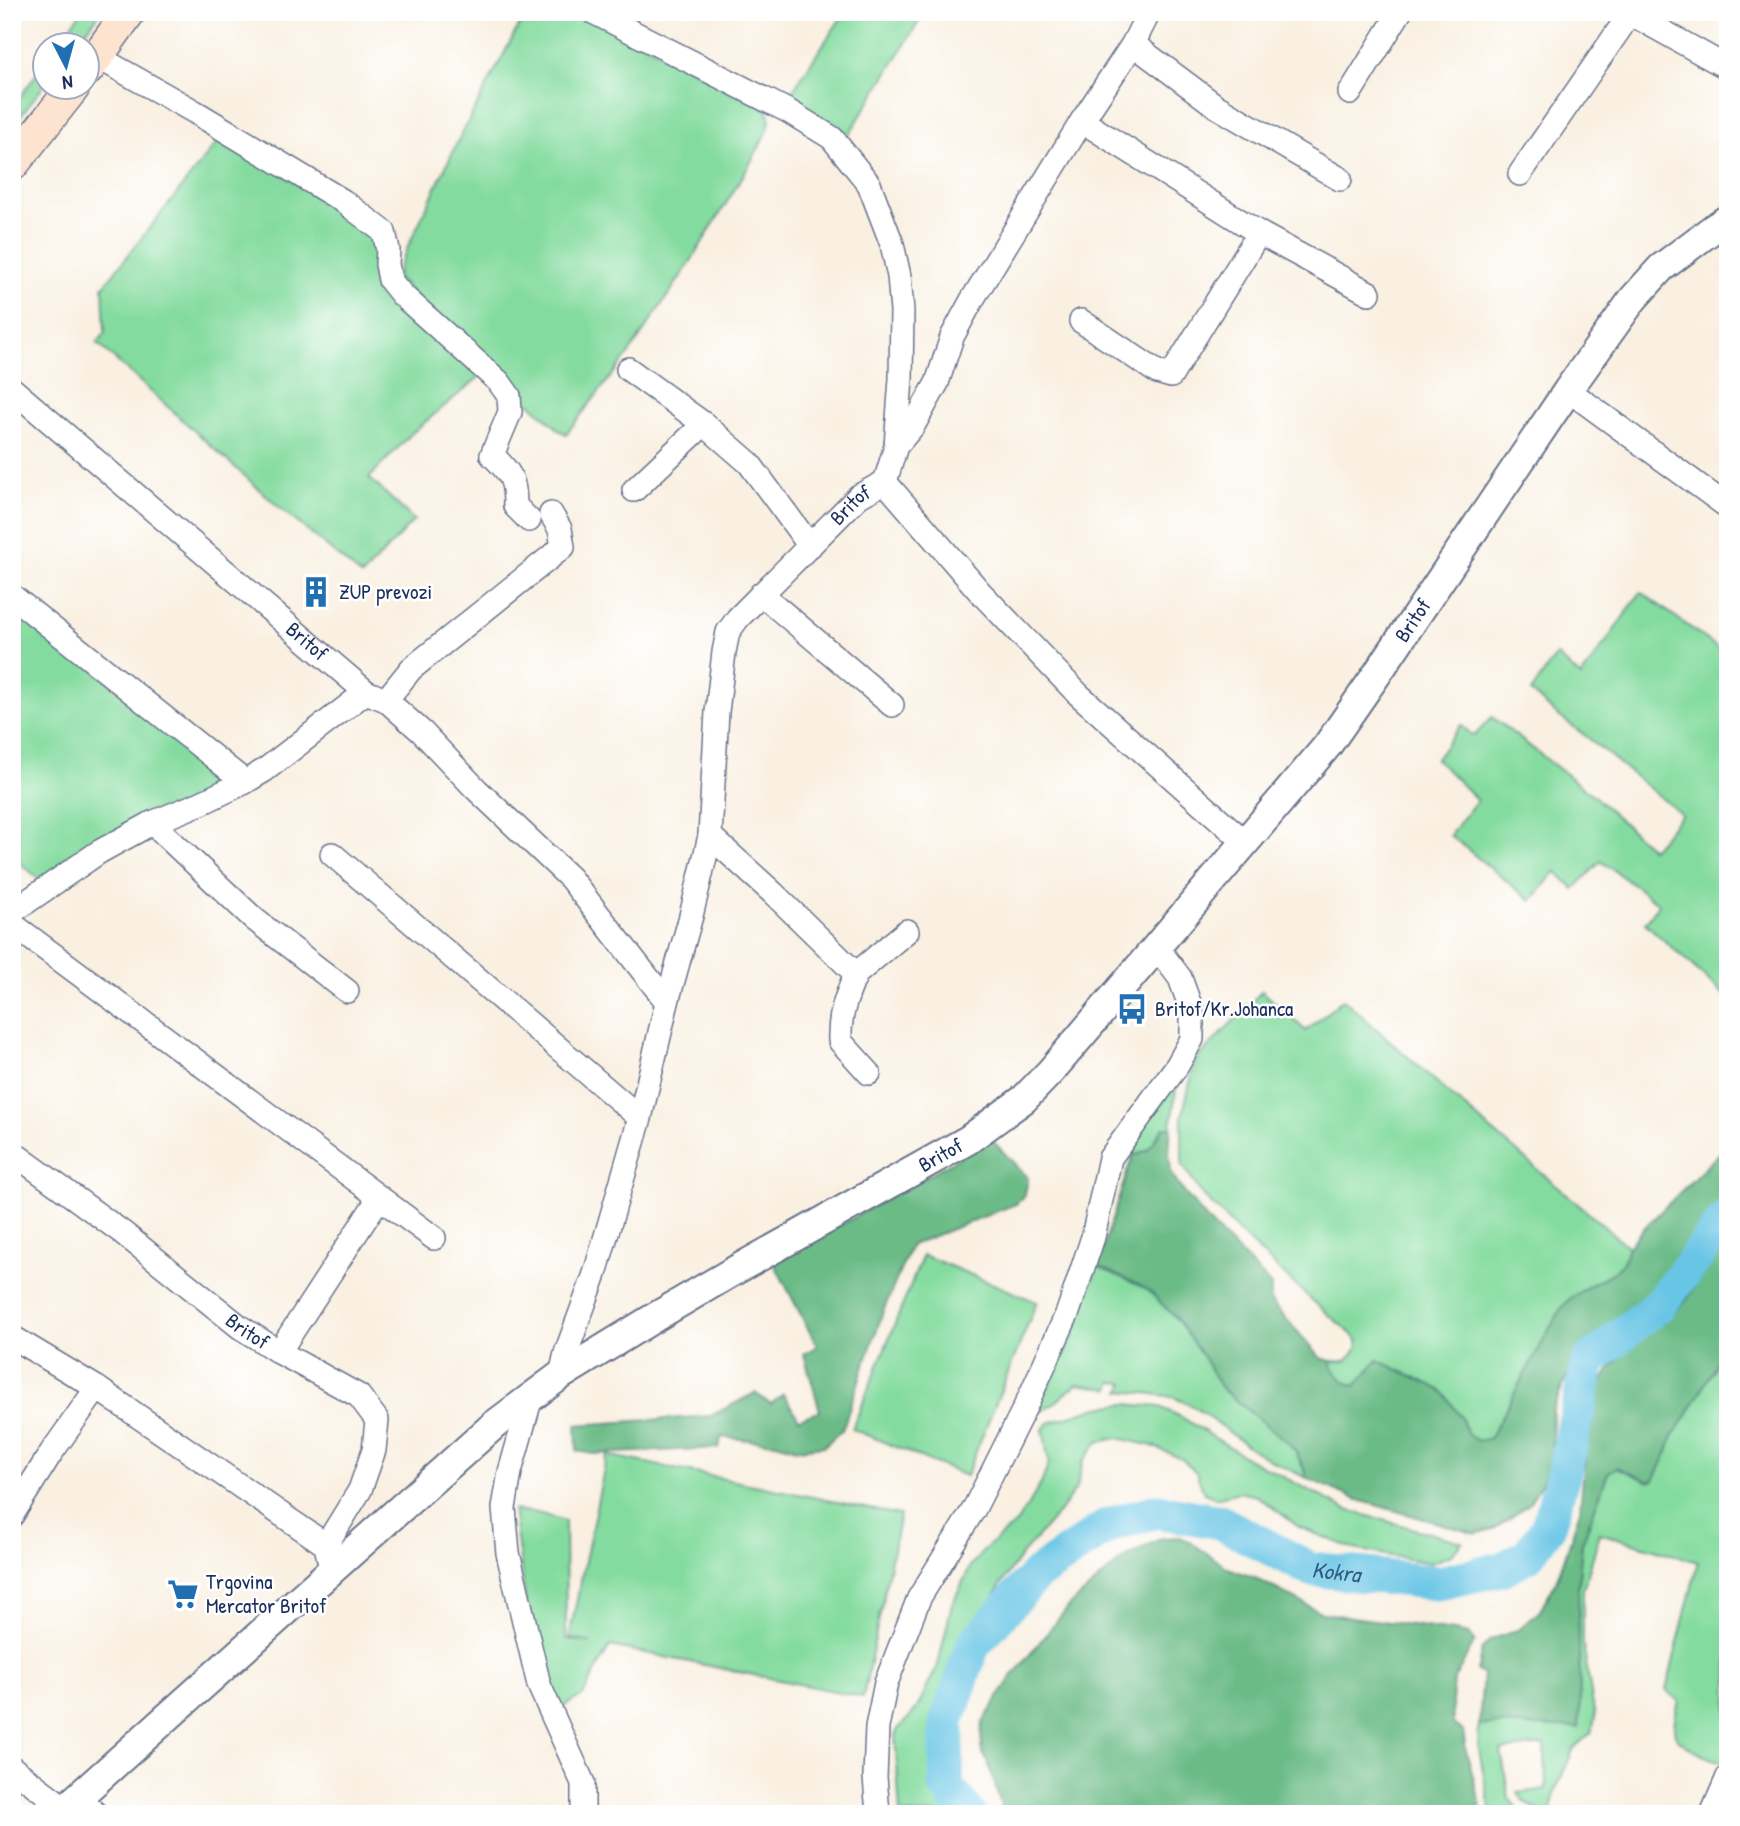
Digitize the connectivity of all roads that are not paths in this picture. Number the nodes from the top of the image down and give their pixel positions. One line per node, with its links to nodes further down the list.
1 (129, 12): 7 (main road)
2 (593, 12): 24 (street)
3 (1149, 12): 6 (street)
4 (1400, 12): 10 (street)
5 (1629, 13): 9 (street); 14 (street)
6 (1133, 44): 12 (street); 15 (street)
7 (102, 48)
8 (102, 67): 29 (street)
9 (1728, 68)
10 (1350, 93)
11 (62, 102): 13 (main road)
12 (1082, 121): 17 (street); 24 (street)
13 (12, 165)
14 (1520, 174)
15 (1340, 179)
16 (1728, 219): 22 (street, Britof)
17 (1259, 233): 18 (street); 19 (street)
18 (1369, 293)
19 (1082, 321)
20 (628, 369): 23 (street)
21 (12, 389): 33 (street, Britof)
22 (1568, 390): 27 (street); 38 (street, Britof)
23 (704, 424): 26 (street); 30 (street)
24 (896, 446): 25 (street)
25 (885, 482): 30 (street, Britof); 38 (street, Britof)
26 (634, 490)
27 (1728, 507)
28 (551, 514): 33 (street)
29 (528, 520)
30 (810, 546): 31 (street, Britof)
31 (761, 594): 34 (street); 37 (street, Britof)
32 (12, 596): 35 (street)
33 (376, 696): 35 (street); 46 (street, Britof)
34 (892, 705)
35 (245, 782): 36 (street)
36 (152, 823): 40 (street); 45 (street)
37 (710, 836): 44 (street); 46 (street, Britof)
38 (1245, 843): 43 (street, Britof)
39 (332, 854): 48 (street)
40 (12, 912)
41 (12, 924): 50 (street)
42 (907, 931): 44 (street)
43 (1156, 946): 54 (street, Britof); 63 (street)
44 (856, 974): 47 (street)
45 (348, 991)
46 (667, 1002): 48 (street, Britof)
47 (869, 1073)
48 (640, 1118): 54 (street, Britof)
49 (12, 1152): 53 (street, Britof)
50 (379, 1198): 51 (street); 53 (street)
51 (434, 1238)
52 (12, 1337): 55 (street)
53 (279, 1352): 58 (street, Britof)
54 (561, 1375): 56 (street, Britof)
55 (97, 1388): 57 (street); 58 (street)
56 (531, 1396): 58 (street, Britof); 62 (street)
57 (12, 1516)
58 (329, 1558): 61 (street, Britof)
59 (12, 1768): 61 (street, Britof)
60 (1728, 1777): 64 (street)
61 (74, 1808)
62 (583, 1814)
63 (878, 1814)
64 (1712, 1814)

